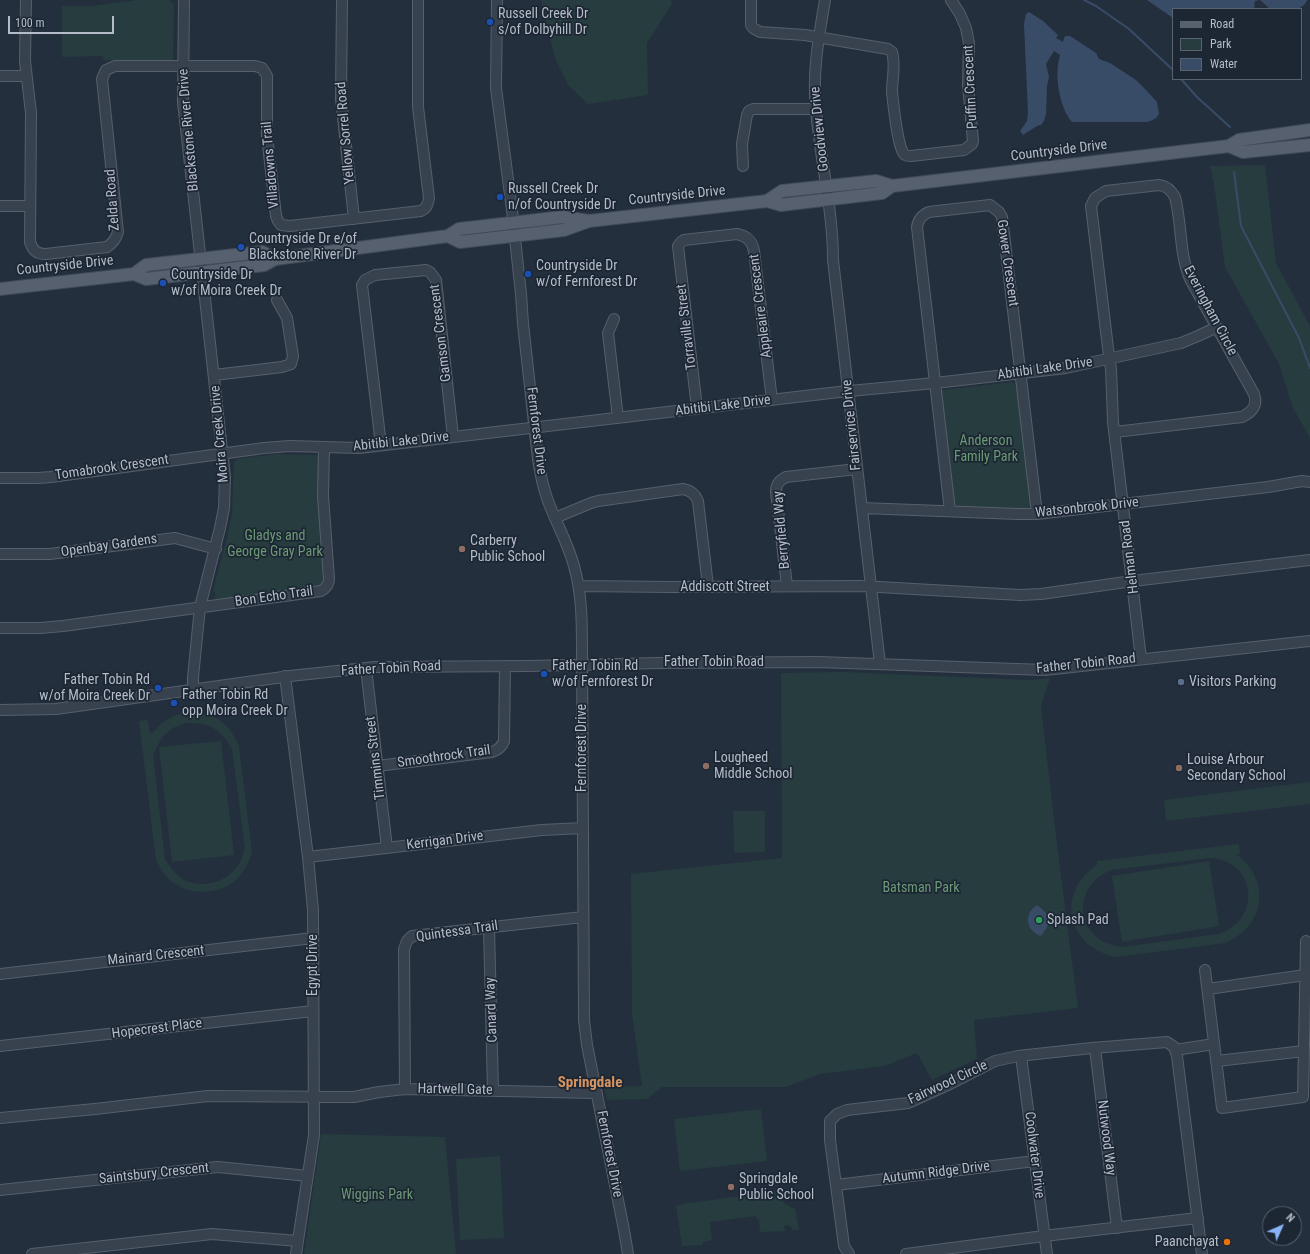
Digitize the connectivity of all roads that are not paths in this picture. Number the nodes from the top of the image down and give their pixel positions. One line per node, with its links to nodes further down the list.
1 (26, 0): 12 (street, Zelda Road)
2 (184, 0): 10 (street, Blackstone River Drive)
3 (342, 0): 24 (street, Yellow Sorrel Road)
4 (418, 0): 24 (street, Villadowns Trail)
5 (497, 0): 26 (street, Fernforest Drive)
6 (751, 0): 9 (street)
7 (825, 0): 9 (street, Goodview Drive)
8 (951, 0): 9 (street, Puffin Crescent)
9 (819, 37): 13 (street, Goodview Drive)
10 (183, 65): 23 (street, Zelda Road); 24 (street, Villadowns Trail); 30 (street, Blackstone River Drive)
11 (0, 76): 12 (street)
12 (26, 76): 23 (street, Zelda Road)
13 (816, 110): 17 (street); 18 (street, Goodview Drive)
14 (1310, 130): 16 (main road, Countryside Drive)
15 (1310, 145): 16 (main road, Countryside Drive)
16 (1229, 146): 19 (main road, Countryside Drive)
17 (743, 166)
18 (827, 186): 19 (main road, Countryside Drive); 20 (street, Fairservice Drive); 21 (main road, Countryside Drive)
19 (892, 186): 20 (main road, Countryside Drive)
20 (828, 199): 21 (main road, Countryside Drive); 42 (street, Fairservice Drive)
21 (767, 201): 25 (main road, Countryside Drive)
22 (0, 206): 23 (street)
23 (30, 206)
24 (354, 218)
25 (590, 221): 26 (main road, Countryside Drive); 28 (main road, Countryside Drive)
26 (513, 223): 27 (main road, Countryside Drive); 28 (street, Fernforest Drive)
27 (448, 236): 28 (main road, Countryside Drive); 31 (main road, Countryside Drive)
28 (514, 236): 46 (street, Fernforest Drive)
29 (678, 246): 43 (street, Appleaire Crescent); 44 (street, Torraville Street)
30 (201, 259): 31 (main road, Countryside Drive); 32 (street, Blackstone River Drive); 33 (main road, Countryside Drive)
31 (275, 259): 32 (main road, Countryside Drive)
32 (203, 272): 33 (main road, Countryside Drive); 40 (street, Moira Creek Drive)
33 (134, 274): 34 (main road, Countryside Drive)
34 (0, 289)
35 (277, 300): 40 (street)
36 (614, 319): 45 (street)
37 (1217, 327): 38 (street, Abitibi Lake Drive); 38 (street, Everingham Circle); 47 (street, Everingham Circle)
38 (1110, 359): 39 (street, Abitibi Lake Drive); 47 (street, Helman Road)
39 (1020, 373): 41 (street, Abitibi Lake Drive); 41 (street, Gower Crescent); 58 (street)
40 (214, 375): 51 (street, Moira Creek Drive)
41 (935, 383): 42 (street, Abitibi Lake Drive); 57 (street)
42 (848, 391): 43 (street, Abitibi Lake Drive); 52 (street, Fairservice Drive)
43 (772, 400): 44 (street, Abitibi Lake Drive)
44 (697, 408): 45 (street, Abitibi Lake Drive)
45 (618, 418): 46 (street, Abitibi Lake Drive)
46 (534, 428): 48 (street, Abitibi Lake Drive); 59 (street, Fernforest Drive)
47 (1115, 432): 55 (street, Helman Road)
48 (453, 437): 49 (street, Abitibi Lake Drive); 49 (street, Gamson Crescent)
49 (381, 445): 50 (street, Abitibi Lake Drive)
50 (324, 448): 51 (street, Abitibi Lake Drive); 68 (street, Bon Echo Trail)
51 (223, 453): 53 (street, Tomabrook Crescent); 60 (street, Moira Creek Drive)
52 (857, 469): 56 (street, Fairservice Drive); 66 (street, Berryfield Way)
53 (0, 478)
54 (1310, 482): 55 (street, Watsonbrook Drive)
55 (1123, 504): 58 (street, Watsonbrook Drive); 63 (street, Helman Road)
56 (862, 508): 57 (street, Watsonbrook Drive); 67 (street, Fairservice Drive)
57 (950, 512): 58 (street, Watsonbrook Drive)
58 (1037, 514)
59 (555, 518): 64 (street, Fernforest Drive); 65 (street)
60 (216, 549): 61 (street, Openbay Gardens); 68 (street, Moira Creek Drive)
61 (0, 554)
62 (1310, 560): 63 (street)
63 (1133, 581): 67 (street); 71 (street, Helman Road)
64 (579, 586): 65 (street, Addiscott Street); 72 (street, Fernforest Drive)
65 (708, 586): 66 (street, Addiscott Street)
66 (787, 586): 67 (street, Addiscott Street)
67 (871, 587): 73 (street, Fairservice Drive)
68 (200, 607): 69 (street); 77 (street, Moira Creek Drive)
69 (0, 628)
70 (1310, 641): 71 (street, Father Tobin Road)
71 (1141, 659): 73 (street, Father Tobin Road)
72 (582, 664): 73 (street, Father Tobin Road); 74 (street, Father Tobin Road); 80 (street, Fernforest Drive)
73 (880, 664)
74 (504, 666): 75 (street, Father Tobin Road); 79 (street, Smoothrock Trail)
75 (366, 668): 76 (street, Father Tobin Road); 79 (street, Timmins Street)
76 (285, 676): 77 (street, Father Tobin Road); 82 (street, Egypt Drive)
77 (193, 689): 78 (street, Father Tobin Road)
78 (0, 710)
79 (377, 766): 81 (street, Timmins Street)
80 (583, 828): 81 (street, Kerrigan Drive); 83 (street, Fernforest Drive)
81 (387, 848): 82 (street, Kerrigan Drive)
82 (308, 857): 85 (street, Egypt Drive)
83 (583, 916): 84 (street, Quintessa Trail); 101 (street, Fernforest Drive)
84 (489, 928): 99 (street, Quintessa Trail); 100 (street, Canard Way)
85 (312, 938): 88 (street, Mainard Crescent); 91 (street, Egypt Drive)
86 (1306, 941): 89 (street)
87 (1205, 970): 90 (street)
88 (0, 974)
89 (1305, 975): 90 (street); 96 (street)
90 (1208, 989): 92 (street)
91 (313, 1011): 93 (street, Hopecrest Place); 102 (street, Egypt Drive)
92 (1214, 1044): 95 (street); 98 (street)
93 (0, 1046)
94 (1095, 1048): 95 (street, Fairwood Circle); 97 (street, Fairwood Circle); 109 (street, Nutwood Way)
95 (1175, 1050): 108 (street)
96 (1304, 1050): 98 (street); 98 (street)
97 (1022, 1056): 104 (street, Coolwater Drive); 106 (street, Fairwood Circle)
98 (1217, 1061)
99 (405, 1089): 100 (street, Hartwell Gate); 102 (street, Hartwell Gate)
100 (493, 1091): 101 (street, Hartwell Gate)
101 (597, 1093): 114 (street, Fernforest Drive)
102 (313, 1097): 103 (street); 105 (street, Egypt Drive)
103 (0, 1118)
104 (1035, 1161): 106 (street, Autumn Ridge Drive); 110 (street, Coolwater Drive)
105 (308, 1176): 107 (street, Saintsbury Crescent); 111 (street, Egypt Drive)
106 (836, 1185): 115 (street, Fairwood Circle)
107 (0, 1190)
108 (1198, 1218): 109 (street); 118 (street)
109 (1117, 1228): 110 (street)
110 (1044, 1236): 116 (street); 117 (street, Coolwater Drive)
111 (298, 1241): 112 (street); 113 (street, Egypt Drive)
112 (32, 1254)
113 (296, 1254)
114 (628, 1254)
115 (849, 1254)
116 (906, 1254)
117 (1047, 1254)
118 (1202, 1254)

